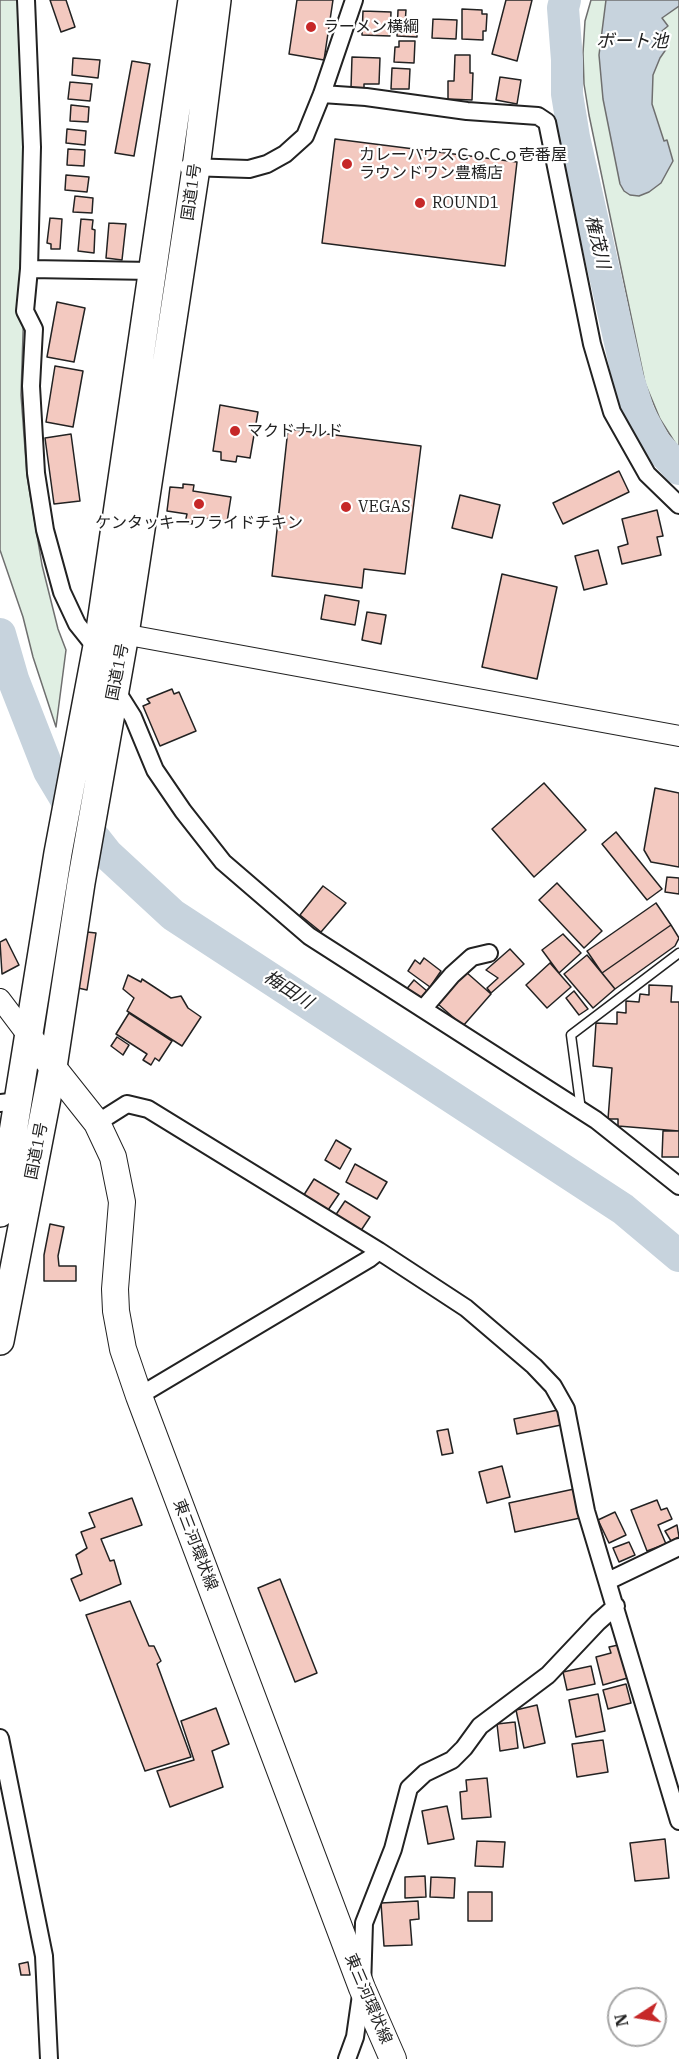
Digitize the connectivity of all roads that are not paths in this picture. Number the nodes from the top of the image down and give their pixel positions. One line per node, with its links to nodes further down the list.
1 (26, 0): 8 (street)
2 (192, 0): 6 (highway, 国道1号)
3 (217, 0): 7 (highway, 国道1号)
4 (354, 0): 5 (street)
5 (322, 94): 7 (street); 10 (street)
6 (169, 164): 7 (street); 9 (highway, 国道1号)
7 (196, 168): 11 (highway, 国道1号)
8 (29, 269): 9 (street); 11 (street)
9 (153, 271): 11 (highway, 国道1号)
10 (679, 506)
11 (104, 647): 12 (highway, 国道1号); 13 (street); 18 (highway, 国道1号)
12 (114, 695): 17 (street); 19 (highway, 国道1号)
13 (679, 736)
14 (489, 953): 17 (street)
15 (679, 953): 21 (lane)
16 (0, 999): 18 (street)
17 (423, 1009): 21 (street)
18 (28, 1036): 19 (main road, 東三河環状線); 20 (highway, 国道1号)
19 (53, 1067): 22 (main road, 東三河環状線); 26 (highway, 国道1号)
20 (9, 1102): 24 (highway, 国道1号)
21 (581, 1110): 23 (street)
22 (96, 1123): 25 (street); 27 (main road, 東三河環状線)
23 (679, 1186)
24 (0, 1213)
25 (379, 1251): 27 (street); 29 (street)
26 (0, 1341)
27 (139, 1396): 33 (main road, 東三河環状線)
28 (679, 1547): 29 (street)
29 (608, 1581): 30 (street)
30 (616, 1606): 32 (street); 33 (street)
31 (0, 1738): 34 (street)
32 (679, 1821)
33 (362, 1988): 35 (street); 36 (main road, 東三河環状線)
34 (49, 2059)
35 (347, 2059)
36 (393, 2059)

